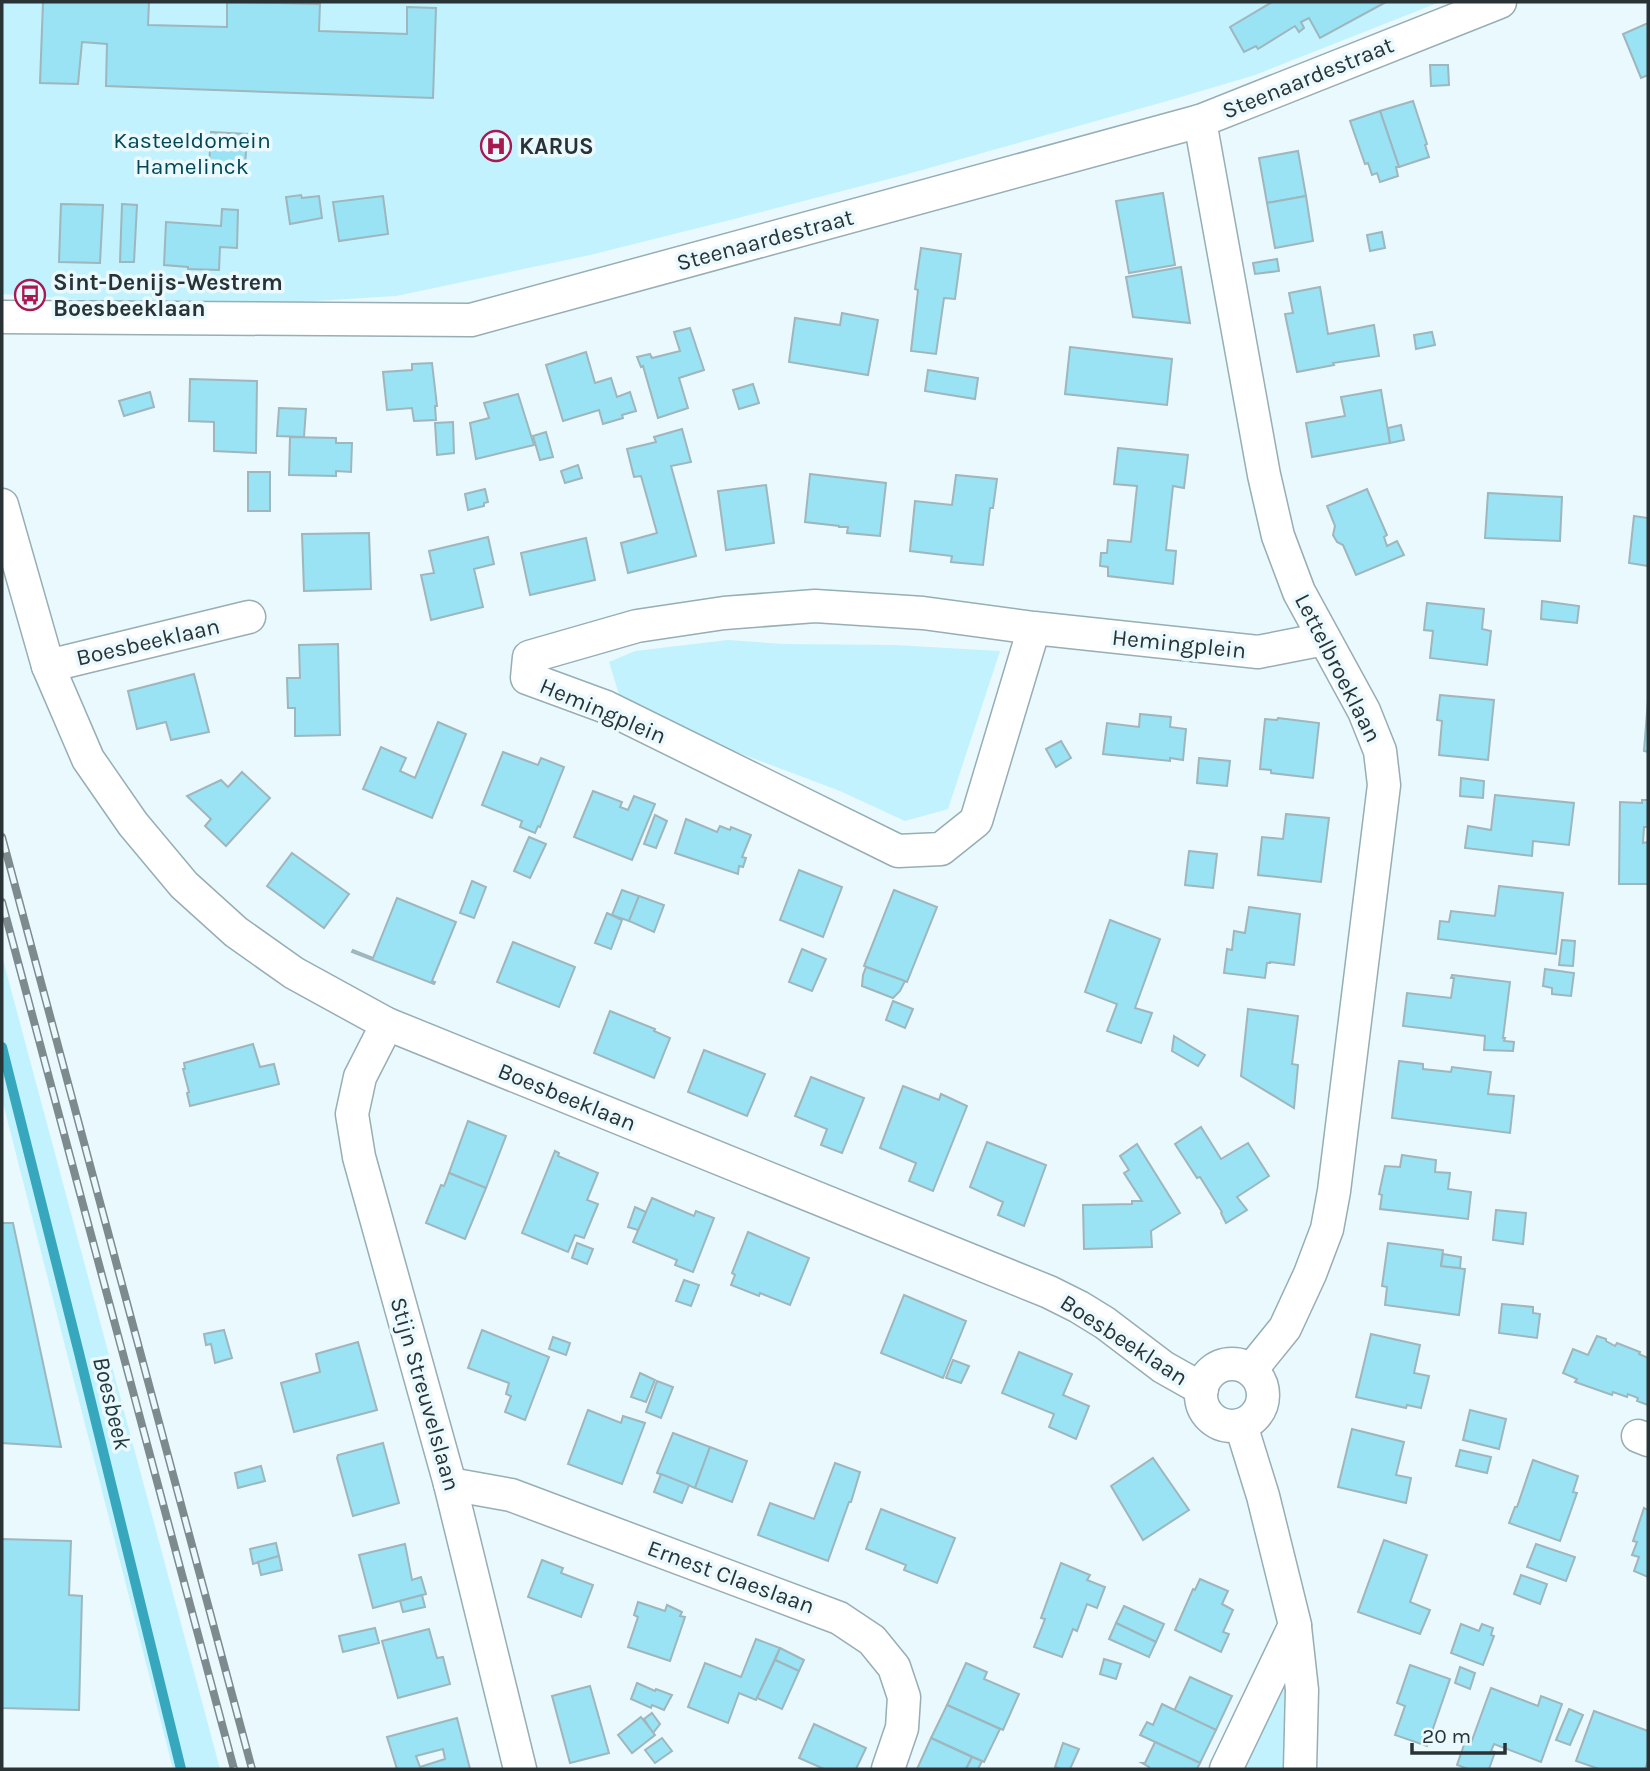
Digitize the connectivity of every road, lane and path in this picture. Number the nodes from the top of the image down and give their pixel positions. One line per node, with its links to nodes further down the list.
1 (1500, 2): 2 (street, Steenaardestraat)
2 (1200, 121): 3 (street, Steenaardestraat); 7 (street, Lettelbroeklaan)
3 (2, 317)
4 (2, 505): 8 (street, Boesbeeklaan)
5 (249, 617): 8 (street, Boesbeeklaan)
6 (1034, 628): 6 (street, Hemingplein); 7 (street, Hemingplein)
7 (1324, 639): 10 (street, Lettelbroeklaan)
8 (48, 666): 9 (street, Boesbeeklaan)
9 (387, 1024): 11 (street, Boesbeeklaan); 13 (street, Stijn Streuvelslaan)
10 (1251, 1370): 11 (street, Boesbeeklaan); 12 (street)
11 (1202, 1390): 12 (street, Boesbeeklaan)
12 (1241, 1425): 14 (street)
13 (450, 1484): 15 (street, Stijn Streuvelslaan); 16 (street, Ernest Claeslaan)
14 (1295, 1625): 17 (street); 18 (street)
15 (520, 1769)
16 (888, 1769)
17 (1226, 1769)
18 (1300, 1769)

